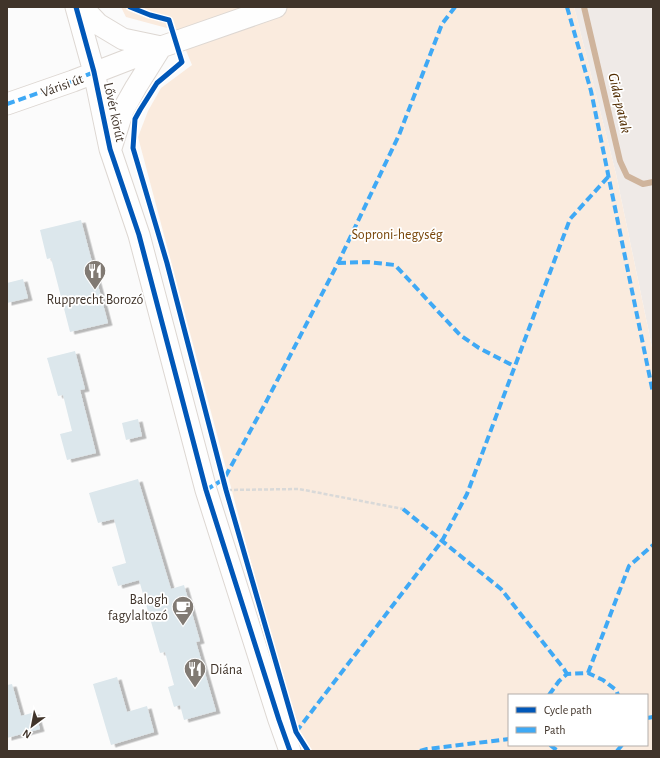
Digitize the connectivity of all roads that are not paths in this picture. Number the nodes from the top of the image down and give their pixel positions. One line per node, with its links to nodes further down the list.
1 (76, 7): 5 (street, Lővér körút)
2 (82, 7): 4 (street, Várisi út)
3 (276, 7): 4 (street, Várisi út)
4 (160, 46): 5 (street, Várisi út); 7 (street)
5 (94, 72): 6 (street, Várisi út); 7 (street, Lővér körút)
6 (7, 104)
7 (110, 149): 8 (street, Lővér körút)
8 (290, 751)

